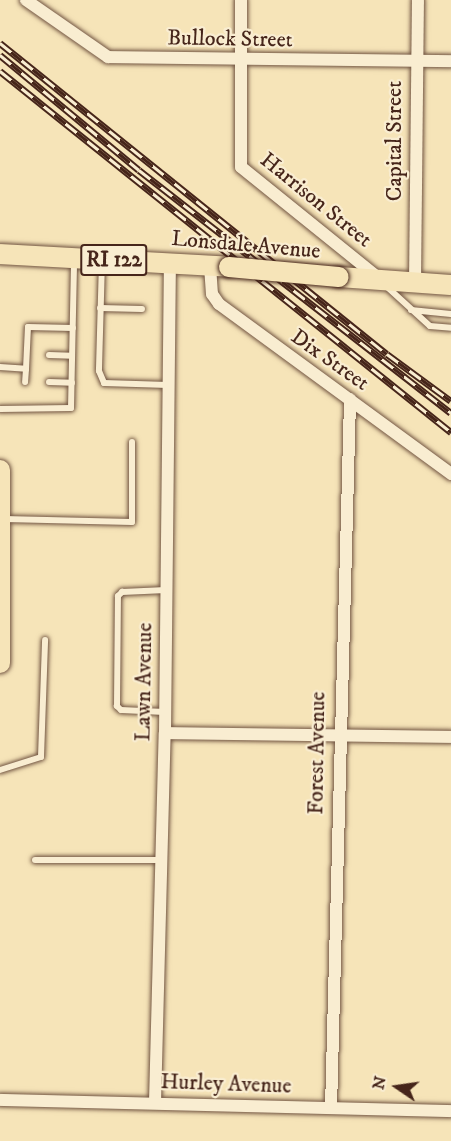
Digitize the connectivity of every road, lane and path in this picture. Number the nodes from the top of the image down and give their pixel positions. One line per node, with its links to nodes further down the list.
1 (26, 0): 5 (street, Bullock Street)
2 (241, 0): 5 (street, Harrison Street)
3 (418, 0): 4 (street, Capital Street)
4 (417, 60): 5 (street, Bullock Street); 6 (street, Bullock Street); 13 (street, Capital Street)
5 (240, 61): 12 (street, Harrison Street)
6 (451, 61)
7 (0, 254): 8 (main road, Lonsdale Avenue / RI 122)
8 (74, 258): 9 (main road, Lonsdale Avenue / RI 122); 19 (lane)
9 (102, 259): 10 (main road, Lonsdale Avenue / RI 122); 15 (lane)
10 (170, 262): 11 (main road, Lonsdale Avenue / RI 122); 28 (street, Lawn Avenue)
11 (219, 266): 12 (main road, Lonsdale Avenue / RI 122, bridge); 29 (street, Dix Street)
12 (381, 280): 13 (main road, Lonsdale Avenue / RI 122); 17 (lane)
13 (415, 282): 14 (main road, Lonsdale Avenue / RI 122)
14 (451, 285)
15 (100, 308): 16 (lane); 28 (lane)
16 (142, 309)
17 (410, 309): 18 (lane); 20 (lane)
18 (451, 314)
19 (73, 328): 22 (lane); 24 (lane)
20 (451, 328)
21 (50, 356): 22 (lane)
22 (72, 356): 27 (lane)
23 (0, 368): 24 (lane)
24 (26, 369): 25 (lane)
25 (25, 382)
26 (49, 382): 27 (lane)
27 (72, 383): 30 (lane)
28 (169, 385): 35 (street, Lawn Avenue)
29 (350, 399): 33 (street, Dix Street); 40 (street, Forest Avenue)
30 (0, 409)
31 (132, 442): 34 (lane)
32 (0, 470): 34 (main road)
33 (451, 474)
34 (1, 519): 37 (main road)
35 (167, 590): 38 (street, Lawn Avenue); 38 (lane)
36 (45, 640): 42 (lane)
37 (0, 663)
38 (165, 712): 39 (street, Lawn Avenue)
39 (165, 733): 40 (street); 44 (street, Lawn Avenue)
40 (339, 733): 41 (street); 47 (street, Forest Avenue)
41 (451, 737)
42 (0, 770)
43 (35, 860): 44 (lane)
44 (162, 860): 46 (street, Lawn Avenue)
45 (0, 1100): 46 (street, Hurley Avenue)
46 (155, 1103): 47 (street, Hurley Avenue)
47 (331, 1108): 48 (street, Hurley Avenue)
48 (451, 1111)

